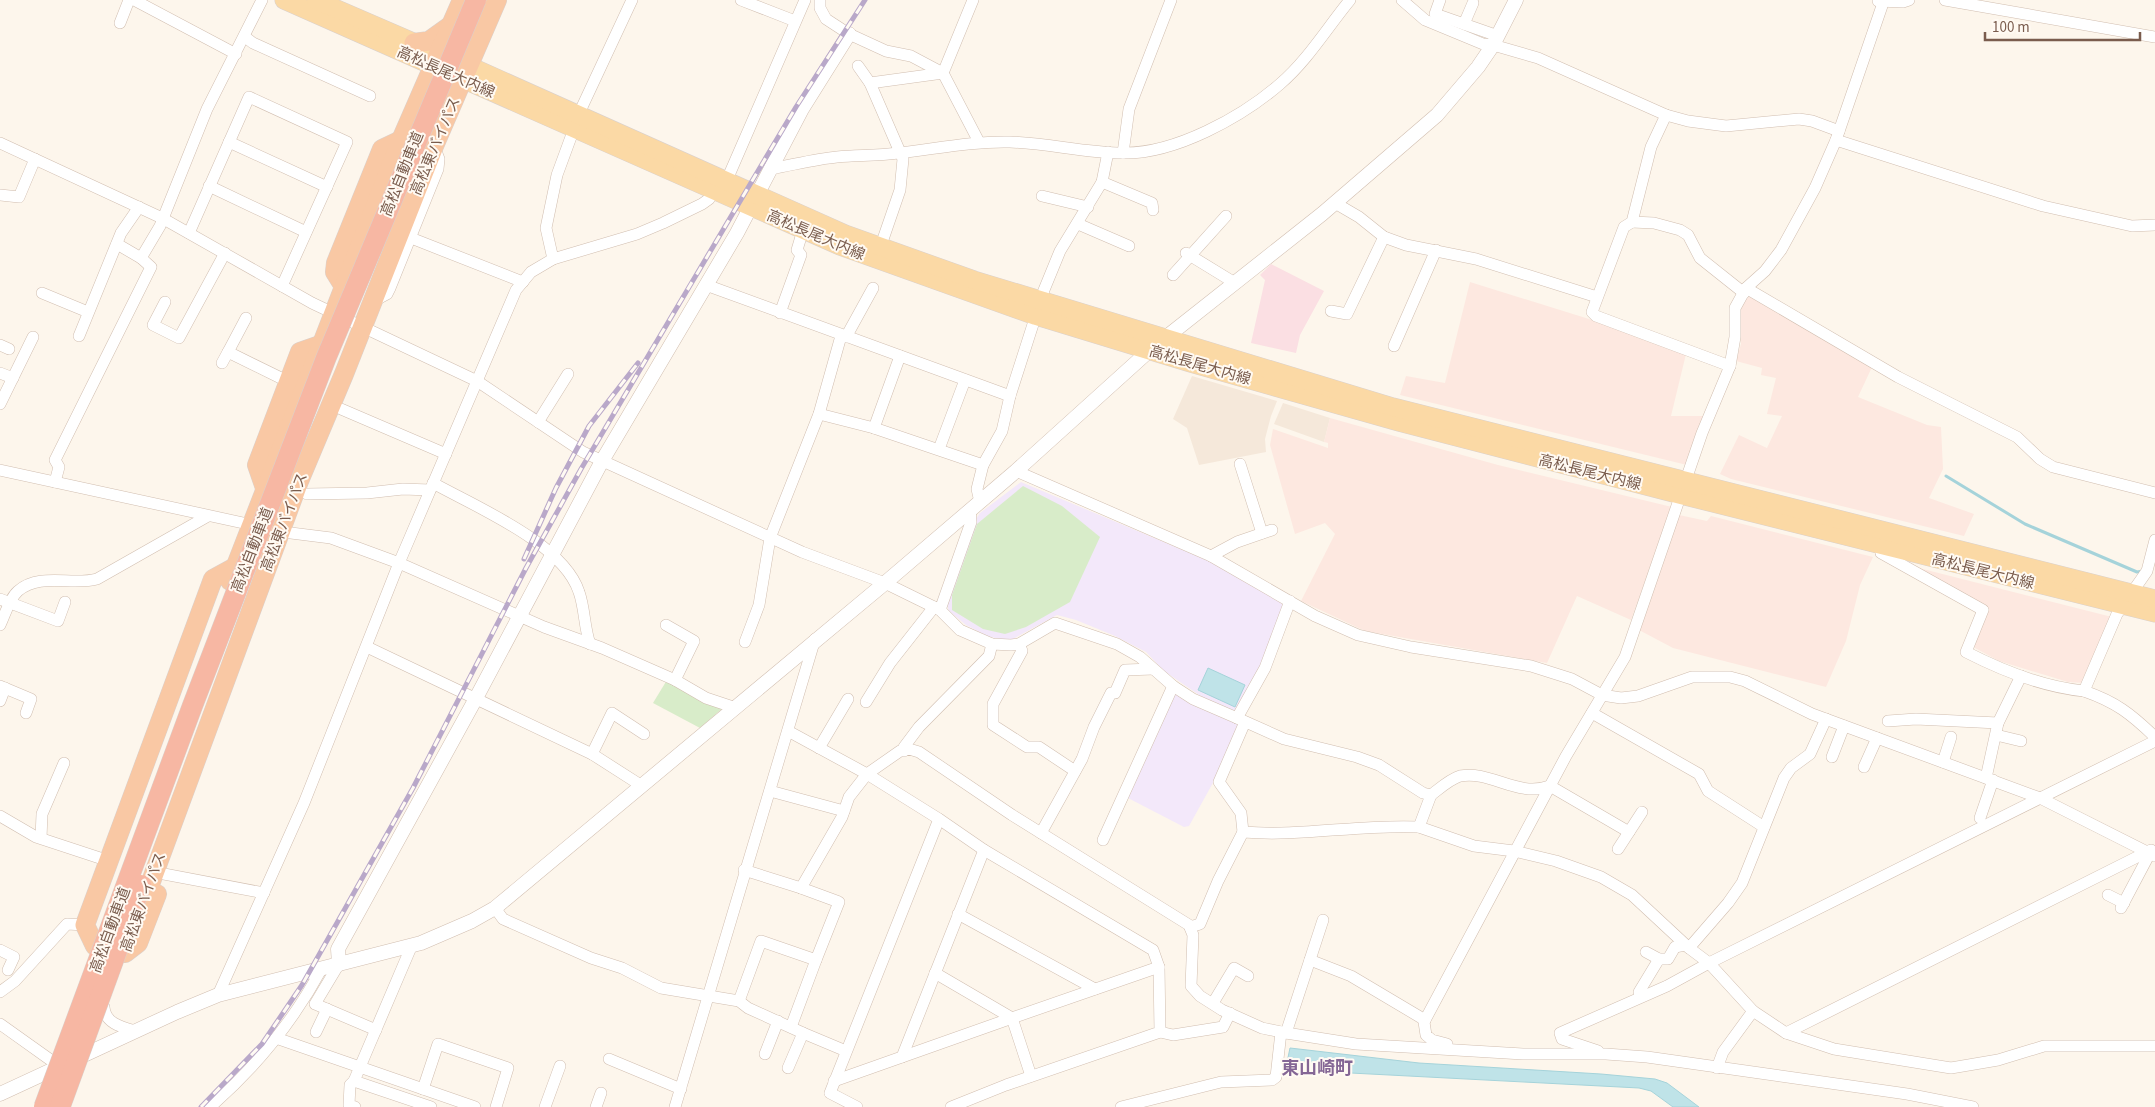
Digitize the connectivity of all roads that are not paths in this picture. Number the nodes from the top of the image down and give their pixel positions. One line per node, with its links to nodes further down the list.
1 (129, 0): 25 (street)
2 (134, 0): 33 (street)
3 (262, 0): 29 (street)
4 (284, 0): 34 (main road, 高松長尾大内線)
5 (316, 0): 32 (main road, 高松長尾大内線)
6 (462, 0): 26 (highway, 高松東バイパス)
7 (476, 0): 298 (highway, 高松自動車道, bridge)
8 (486, 0): 299 (highway, 高松自動車道, bridge)
9 (497, 0): 36 (highway, 高松東バイパス)
10 (632, 0): 41 (street)
11 (741, 0): 24 (street)
12 (805, 0): 24 (street)
13 (820, 0): 28 (street)
14 (973, 0): 37 (street)
15 (1171, 0): 49 (street)
16 (1350, 0): 49 (street)
17 (1402, 0): 31 (street)
18 (1440, 0): 27 (street)
19 (1516, 0): 31 (street)
20 (1909, 0): 22 (street)
21 (1945, 0): 30 (street)
22 (1880, 1): 42 (street)
23 (1473, 3): 27 (street)
24 (795, 21): 54 (street)
25 (120, 23)
26 (452, 24): 32 (highway); 34 (highway, 高松東バイパス)
27 (1464, 24): 31 (street)
28 (850, 34): 37 (street); 51 (street)
29 (245, 37): 33 (street); 39 (street)
30 (2155, 37)
31 (1496, 41): 40 (street); 59 (street)
32 (414, 43): 34 (main road, 高松長尾大内線)
33 (236, 54): 64 (street)
34 (436, 60): 36 (main road, 高松長尾大内線); 95 (highway, 高松東バイパス)
35 (858, 66): 38 (street)
36 (465, 73): 41 (main road, 高松長尾大内線); 46 (highway, 高松東バイパス)
37 (943, 73): 38 (street); 44 (street)
38 (870, 83): 48 (street)
39 (370, 96)
40 (1666, 115): 42 (street); 65 (street)
41 (577, 122): 54 (main road, 高松長尾大内線); 80 (street)
42 (1837, 136): 67 (street); 87 (street)
43 (229, 142): 53 (street); 55 (street); 55 (street)
44 (979, 142): 47 (street); 48 (street)
45 (0, 143): 50 (street)
46 (434, 146): 72 (street); 91 (highway, 高松東バイパス)
47 (1108, 152): 49 (street); 52 (street)
48 (898, 153): 51 (street); 75 (street)
49 (1123, 153)
50 (35, 159): 56 (street); 60 (street)
51 (770, 169): 58 (street)
52 (1102, 182): 61 (street); 62 (street)
53 (209, 186): 69 (street); 70 (street)
54 (720, 186): 58 (main road, 高松長尾大内線); 80 (street)
55 (327, 187): 69 (street)
56 (0, 195)
57 (1042, 196): 61 (street)
58 (754, 202): 68 (main road, 高松長尾大内線); 75 (main road, 高松長尾大内線); 84 (street)
59 (1335, 203): 71 (street); 83 (street)
60 (139, 207): 64 (street); 73 (street)
61 (1088, 207): 66 (street)
62 (1153, 210)
63 (1226, 216): 78 (street)
64 (162, 218): 70 (street); 79 (street)
65 (1632, 222): 87 (street); 89 (street)
66 (1078, 224): 74 (street); 92 (street)
67 (2155, 225)
68 (803, 230): 92 (main road, 高松長尾大内線); 96 (street)
69 (306, 232): 85 (street)
70 (189, 233): 77 (street)
71 (1384, 237): 76 (street); 93 (street)
72 (411, 238): 82 (street); 91 (street)
73 (117, 244): 79 (street); 94 (street)
74 (1129, 246)
75 (880, 248): 92 (main road, 高松長尾大内線)
76 (1436, 250): 89 (street); 104 (street)
77 (225, 253): 85 (street); 90 (street)
78 (1188, 254): 81 (street); 83 (street)
79 (141, 258): 130 (street)
80 (554, 259): 82 (street)
81 (1173, 275)
82 (522, 282): 115 (street)
83 (1235, 283): 102 (street)
84 (706, 285): 96 (street); 125 (street)
85 (282, 286): 95 (street)
86 (873, 288): 100 (street)
87 (1745, 290): 110 (street); 135 (street)
88 (42, 293): 94 (street)
89 (1597, 297): 110 (street)
90 (165, 302)
91 (371, 302): 98 (highway, 高松東バイパス)
92 (1038, 307): 102 (main road, 高松長尾大内線); 105 (main road, 高松長尾大内線); 117 (street)
93 (1331, 311)
94 (88, 312): 99 (street)
95 (332, 313): 98 (street); 103 (highway, 高松東バイパス)
96 (780, 313): 100 (street)
97 (246, 318): 106 (street)
98 (362, 327): 107 (highway, 高松東バイパス); 115 (street)
99 (80, 336)
100 (843, 336): 108 (street); 120 (street)
101 (33, 337): 113 (street)
102 (1168, 338): 105 (street); 134 (main road, 高松長尾大内線)
103 (320, 345): 116 (highway); 133 (highway, 高松東バイパス)
104 (1394, 346)
105 (1150, 350): 129 (street); 134 (main road, 高松長尾大内線)
106 (228, 352): 109 (street); 116 (street)
107 (352, 354): 119 (highway); 132 (highway, 高松東バイパス)
108 (900, 356): 114 (street); 122 (street)
109 (222, 363)
110 (1730, 366): 134 (street)
111 (0, 373): 113 (street)
112 (568, 374): 121 (street)
113 (13, 378): 118 (street)
114 (965, 380): 117 (street); 123 (street)
115 (477, 381): 121 (street); 124 (street)
116 (289, 382): 133 (highway)
117 (1010, 396): 127 (street)
118 (0, 404)
119 (341, 409): 124 (street); 132 (highway)
120 (819, 414): 122 (street); 140 (street)
121 (538, 422): 125 (street)
122 (874, 428): 123 (street)
123 (939, 449): 127 (street)
124 (446, 454): 131 (street)
125 (602, 461): 140 (street); 143 (street)
126 (1240, 464): 144 (street)
127 (983, 465): 136 (street)
128 (0, 470): 130 (street)
129 (1016, 471): 136 (street); 144 (street)
130 (55, 482): 137 (street)
131 (432, 486): 132 (street); 143 (street); 146 (street)
132 (303, 487): 139 (highway, 高松東バイパス)
133 (265, 488): 138 (highway, 高松東バイパス)
134 (1684, 488): 142 (main road, 高松長尾大内線); 148 (main road, 高松長尾大内線); 170 (street)
135 (2155, 493)
136 (975, 506): 147 (street); 153 (street)
137 (208, 516): 138 (street); 150 (street)
138 (251, 525): 139 (street); 194 (highway, 高松東バイパス)
139 (279, 532): 145 (highway, 高松東バイパス); 146 (street)
140 (770, 538): 147 (street); 159 (street)
141 (2155, 540): 148 (street)
142 (1882, 545): 148 (main road, 高松長尾大内線); 165 (street)
143 (552, 552): 155 (street); 160 (street)
144 (1211, 556): 151 (street)
145 (268, 563): 225 (highway); 239 (highway, 高松東バイパス)
146 (399, 563): 155 (street); 163 (street)
147 (885, 582): 153 (street); 158 (street)
148 (2126, 599): 149 (main road, 高松長尾大内線); 154 (main road, 高松長尾大内線); 169 (street)
149 (2155, 599)
150 (5, 601): 152 (street); 156 (street)
151 (1290, 601): 170 (street); 179 (street)
152 (66, 602)
153 (937, 609): 161 (street); 174 (street)
154 (2155, 613)
155 (518, 615): 160 (street); 172 (street)
156 (0, 625)
157 (666, 625): 166 (street)
158 (816, 638): 175 (street); 183 (street)
159 (745, 642)
160 (590, 644): 166 (street)
161 (992, 644): 162 (street); 192 (street)
162 (1019, 644): 164 (street); 199 (street)
163 (367, 647): 172 (street); 227 (street)
164 (1153, 670): 167 (street); 199 (street)
165 (2021, 676): 169 (street); 181 (street)
166 (675, 680): 175 (street)
167 (1174, 686): 179 (street); 218 (street)
168 (3, 687): 173 (street); 176 (street)
169 (2084, 692): 186 (street)
170 (1602, 695): 177 (street); 178 (street)
171 (848, 699): 191 (street)
172 (475, 700): 193 (street); 244 (street)
173 (0, 701)
174 (866, 702)
175 (733, 707): 202 (street)
176 (26, 713)
177 (1592, 713): 203 (street); 213 (street)
178 (1826, 719): 182 (street); 213 (street)
179 (1241, 720): 205 (street); 214 (street)
180 (1888, 721): 181 (street)
181 (1998, 724): 185 (street)
182 (1844, 726): 187 (street); 195 (street)
183 (788, 731): 191 (street); 204 (street)
184 (644, 734): 193 (street)
185 (1996, 735): 189 (street); 201 (street)
186 (2155, 736)
187 (1877, 738): 196 (street); 198 (street)
188 (1951, 738): 196 (street)
189 (2021, 741)
190 (2155, 741): 206 (street)
191 (819, 748): 200 (street)
192 (904, 750): 200 (street); 216 (street)
193 (592, 754): 202 (street)
194 (156, 756): 223 (highway); 235 (highway, 高松東バイパス)
195 (1832, 758)
196 (1942, 762): 201 (street)
197 (64, 763): 217 (street)
198 (1864, 767)
199 (1075, 772): 216 (street)
200 (867, 774): 207 (street); 211 (street)
201 (1989, 779): 206 (street); 210 (street)
202 (642, 786): 229 (street)
203 (1550, 786): 205 (street); 215 (street); 221 (street)
204 (770, 791): 207 (street); 224 (street)
205 (1431, 795): 212 (street)
206 (2040, 798): 222 (street); 243 (street)
207 (844, 811): 226 (street)
208 (1642, 812): 215 (street)
209 (0, 816): 217 (street)
210 (1980, 818)
211 (939, 819): 220 (street); 277 (street)
212 (1419, 827): 214 (street); 221 (street)
213 (1764, 827): 236 (street)
214 (1243, 832): 233 (street)
215 (1629, 832): 219 (street)
216 (1040, 833): 233 (street)
217 (41, 838): 223 (street)
218 (1103, 840)
219 (1618, 848)
220 (984, 850): 230 (street); 245 (street)
221 (1514, 851): 236 (street); 262 (street)
222 (2152, 852): 228 (street); 271 (street)
223 (109, 861): 232 (highway)
224 (744, 870): 226 (street); 253 (street)
225 (164, 874): 227 (street); 239 (highway)
226 (801, 888): 241 (street)
227 (264, 893): 252 (street)
228 (2108, 895)
229 (495, 908): 234 (street); 253 (street)
230 (958, 914): 248 (street); 250 (street)
231 (1323, 920): 242 (street)
232 (85, 925): 235 (highway); 251 (street)
233 (1190, 927): 256 (street)
234 (412, 945): 244 (street); 266 (street)
235 (94, 946): 284 (highway, 高松東バイパス)
236 (1687, 946): 240 (street); 243 (street)
237 (0, 950): 247 (street)
238 (1646, 952): 240 (street)
239 (125, 953): 257 (highway, 高松東バイパス)
240 (1659, 959): 254 (street)
241 (816, 960): 255 (street); 265 (street)
242 (1310, 960): 262 (street); 270 (street)
243 (1709, 963): 254 (street); 259 (street)
244 (339, 964): 246 (street); 258 (street)
245 (1159, 967): 250 (street); 269 (street)
246 (322, 968): 252 (street); 274 (street)
247 (8, 970)
248 (935, 973): 261 (street); 282 (street)
249 (1248, 976): 256 (street)
250 (1095, 989): 261 (street)
251 (0, 992)
252 (218, 995): 267 (street)
253 (709, 995): 255 (street); 293 (street)
254 (1640, 997): 281 (street)
255 (740, 1001): 263 (street)
256 (1213, 1003): 260 (street)
257 (104, 1007): 267 (street); 279 (highway, 高松東バイパス)
258 (327, 1009): 266 (street); 268 (street)
259 (1753, 1010): 271 (street); 288 (street)
260 (1230, 1013): 269 (street); 270 (street)
261 (1012, 1018): 282 (street); 289 (street)
262 (1425, 1020): 273 (street)
263 (778, 1021): 265 (street); 280 (street)
264 (0, 1024): 284 (street)
265 (791, 1027): 272 (street)
266 (376, 1030): 286 (street)
267 (135, 1031): 279 (street)
268 (316, 1032)
269 (1160, 1032): 289 (street)
270 (1284, 1033): 275 (street); 310 (street)
271 (1786, 1033): 276 (street)
272 (803, 1034): 277 (street); 287 (street)
273 (1426, 1035): 275 (street); 278 (street)
274 (276, 1038): 286 (street); 301 (street)
275 (1390, 1046): 278 (street)
276 (2155, 1046)
277 (846, 1051): 291 (street)
278 (1474, 1051): 281 (street)
279 (88, 1053): 284 (street); 300 (highway, 高松東バイパス)
280 (765, 1054)
281 (1606, 1054): 288 (street)
282 (902, 1057): 291 (street)
283 (609, 1059): 293 (street)
284 (50, 1066): 295 (street); 297 (highway, 高松東バイパス)
285 (560, 1066): 305 (street)
286 (360, 1067): 290 (street); 292 (street)
287 (788, 1068)
288 (1717, 1068): 311 (street)
289 (1031, 1076): 309 (street)
290 (354, 1081): 296 (street); 302 (street)
291 (834, 1081): 308 (street)
292 (423, 1089): 303 (street); 304 (street)
293 (680, 1089): 307 (street)
294 (601, 1093): 306 (street)
295 (0, 1094)
296 (350, 1105)
297 (35, 1107)
298 (44, 1107)
299 (60, 1107)
300 (68, 1107)
301 (210, 1107)
302 (431, 1107)
303 (475, 1107)
304 (496, 1107)
305 (545, 1107)
306 (596, 1107)
307 (675, 1107)
308 (857, 1107)
309 (951, 1107)
310 (1122, 1107)
311 (1973, 1107)

